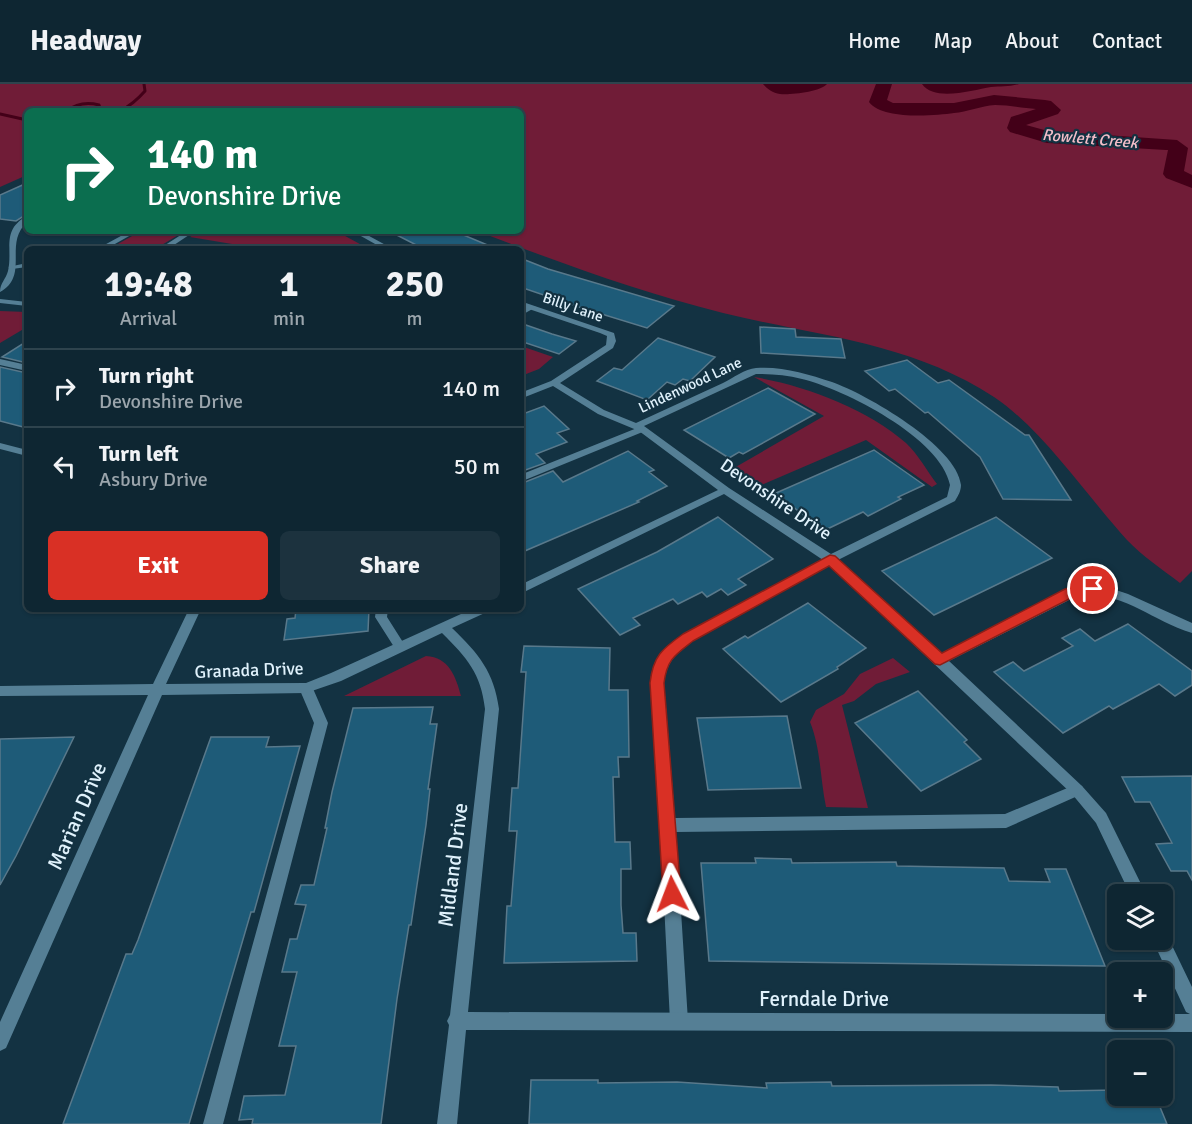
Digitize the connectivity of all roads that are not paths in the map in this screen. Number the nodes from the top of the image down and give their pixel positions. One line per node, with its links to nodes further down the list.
1 (24, 220): 9 (street)
2 (129, 234): 5 (street)
3 (187, 234): 6 (street)
4 (361, 234): 7 (street)
5 (107, 246)
6 (168, 246)
7 (383, 246)
8 (24, 265): 9 (street)
9 (12, 267): 10 (street)
10 (0, 290)
11 (0, 301): 12 (street)
12 (24, 304)
13 (524, 304): 14 (street, Billy Lane)
14 (532, 307): 15 (street); 18 (street, Billy Lane)
15 (524, 312)
16 (0, 362): 17 (street)
17 (24, 367)
18 (554, 383): 19 (street); 20 (street, Devonshire Drive)
19 (524, 394)
20 (640, 428): 23 (street, Lindenwood Lane); 24 (street, Devonshire Drive); 25 (street, Lindenwood Lane)
21 (0, 446): 22 (street)
22 (24, 452)
23 (524, 477)
24 (725, 490): 25 (street, Devonshire Drive); 26 (street)
25 (830, 560): 33 (street, Devonshire Drive); 38 (street)
26 (524, 589)
27 (194, 612): 35 (street, Marian Drive)
28 (382, 612): 32 (street)
29 (477, 612): 30 (street, Granada Drive)
30 (444, 628): 32 (street, Granada Drive); 42 (street, Midland Drive)
31 (1192, 628): 33 (street)
32 (400, 647): 34 (street, Granada Drive)
33 (940, 660): 37 (street, Devonshire Drive)
34 (306, 688): 35 (street, Granada Drive); 46 (street)
35 (157, 690): 36 (street, Granada Drive); 45 (street, Marian Drive)
36 (0, 691)
37 (1077, 790): 38 (street); 39 (street, Devonshire Drive)
38 (668, 825): 43 (street)
39 (1133, 884)
40 (1165, 950): 41 (street)
41 (1192, 1006)
42 (456, 1021): 43 (street, Ferndale Drive); 47 (street, Midland Drive)
43 (679, 1021): 44 (street, Ferndale Drive)
44 (1192, 1023)
45 (0, 1042)
46 (213, 1124)
47 (447, 1124)

